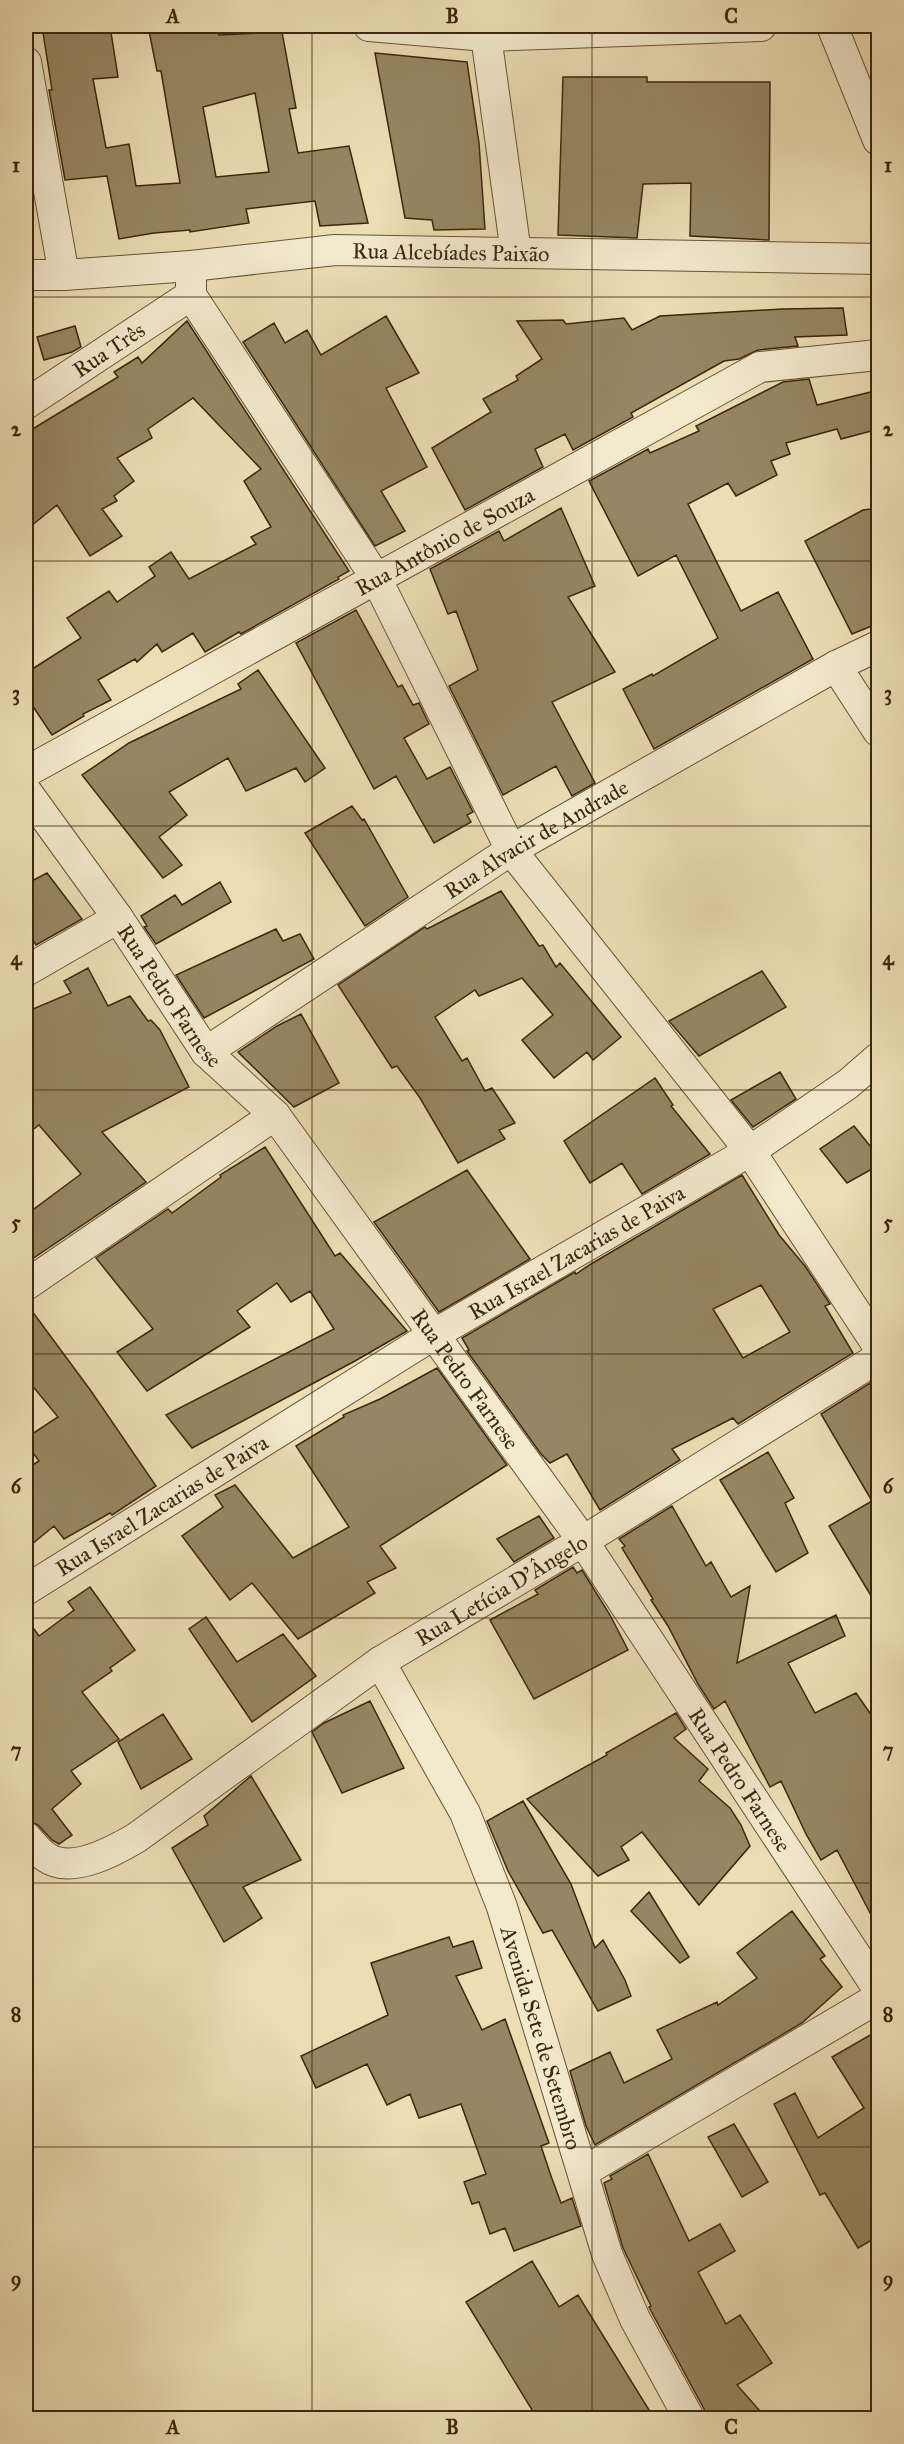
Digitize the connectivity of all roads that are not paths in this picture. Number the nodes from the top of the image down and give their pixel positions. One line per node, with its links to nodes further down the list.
1 (369, 26): 4 (street)
2 (761, 26): 4 (street)
3 (832, 26): 6 (street)
4 (486, 36): 7 (street)
5 (26, 62): 10 (street)
6 (879, 140)
7 (516, 253): 8 (street, Rua Alcebíades Paixão); 11 (street, Rua Alcebíades Paixão)
8 (879, 259)
9 (26, 275): 10 (street, Rua Alcebíades Paixão)
10 (64, 275): 11 (street, Rua Alcebíades Paixão)
11 (191, 280): 13 (street, Rua Três); 14 (street)
12 (879, 355): 14 (street, Rua Antônio de Souza)
13 (26, 404)
14 (376, 578): 18 (street, Rua Antônio de Souza); 20 (street)
15 (879, 646): 16 (street, Rua Alvacir de Andrade)
16 (836, 666): 17 (street); 20 (street, Rua Alvacir de Andrade)
17 (879, 731)
18 (26, 772)
19 (26, 791): 21 (street, Rua Pedro Farnese)
20 (511, 850): 23 (street, Rua Alvacir de Andrade); 26 (street)
21 (118, 918): 22 (street); 23 (street, Rua Pedro Farnese)
22 (26, 971)
23 (206, 1052): 25 (street, Rua Pedro Farnese)
24 (879, 1058): 26 (street, Rua Israel Zacarias de Paiva)
25 (274, 1115): 27 (street); 28 (street, Rua Pedro Farnese)
26 (750, 1150): 28 (street, Rua Israel Zacarias de Paiva); 29 (street)
27 (26, 1285)
28 (433, 1335): 31 (street, Rua Pedro Farnese); 32 (street, Rua Israel Zacarias de Paiva)
29 (879, 1346)
30 (879, 1358): 31 (street, Rua Letícia D'Ângelo)
31 (583, 1541): 33 (street, Rua Letícia D'Ângelo); 35 (street, Rua Pedro Farnese)
32 (26, 1590)
33 (380, 1662): 34 (street, Rua Letícia D'Ângelo); 37 (street, Avenida Sete de Setembro)
34 (26, 1837)
35 (879, 1989)
36 (879, 1998): 37 (street)
37 (583, 2172): 38 (street, Avenida Sete de Setembro)
38 (689, 2418)

